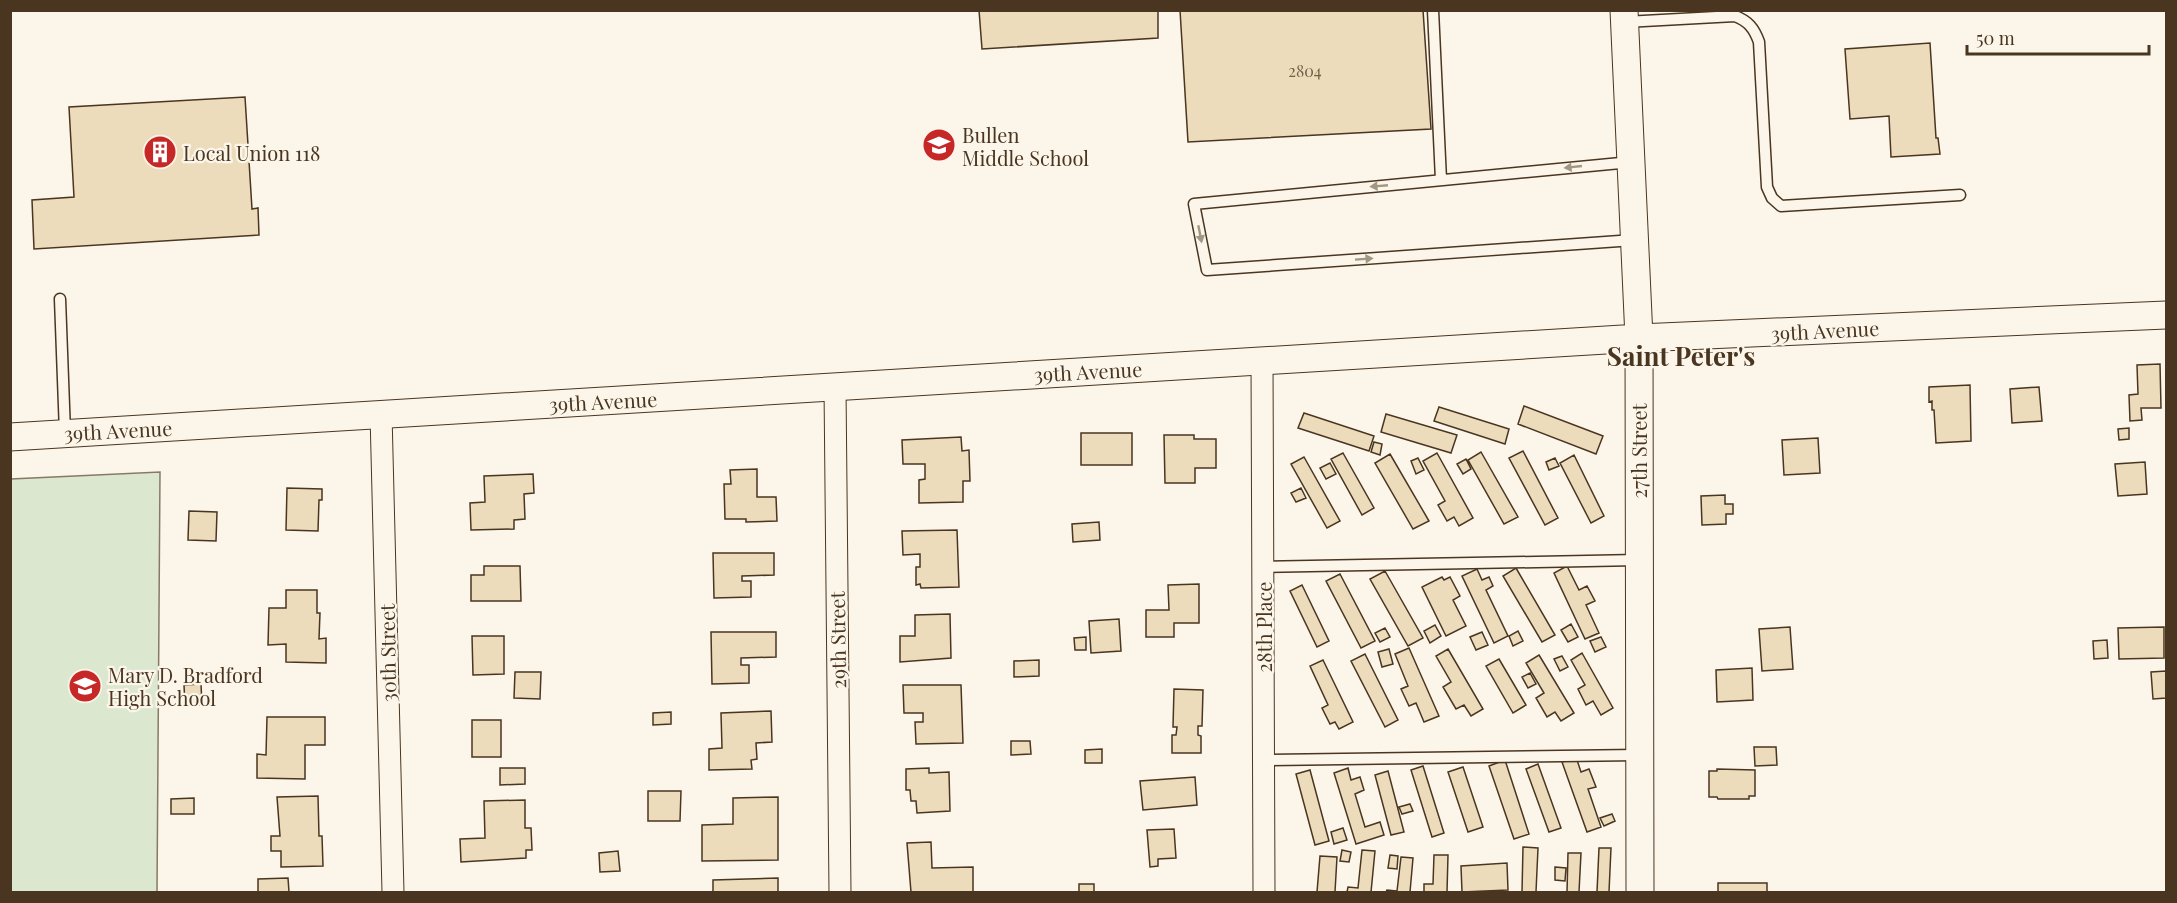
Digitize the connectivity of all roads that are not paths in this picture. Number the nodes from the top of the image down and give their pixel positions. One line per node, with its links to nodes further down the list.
1 (1433, 10): 4 (lane)
2 (1624, 16): 3 (street, 27th Street); 5 (lane)
3 (1631, 162): 4 (lane, one-way to 4); 6 (street, 27th Street)
4 (1441, 180): 6 (lane, one-way to 6)
5 (1960, 195)
6 (1634, 240): 9 (street, 27th Street)
7 (60, 299): 13 (lane)
8 (2166, 315): 9 (street, 39th Avenue)
9 (1638, 338): 10 (street, 39th Avenue); 15 (street, 27th Street)
10 (1262, 361): 11 (street, 39th Avenue); 16 (street, 28th Place)
11 (835, 387): 12 (street, 39th Avenue); 20 (street, 29th Street)
12 (381, 414): 13 (street, 39th Avenue); 19 (street, 30th Street)
13 (65, 433): 14 (street, 39th Avenue)
14 (10, 436)
15 (1638, 560): 16 (lane); 17 (street, 27th Street)
16 (1263, 567): 18 (street, 28th Place)
17 (1638, 755): 18 (lane); 22 (street, 27th Street)
18 (1263, 760): 21 (street, 28th Place)
19 (393, 892)
20 (840, 892)
21 (1264, 892)
22 (1640, 892)

